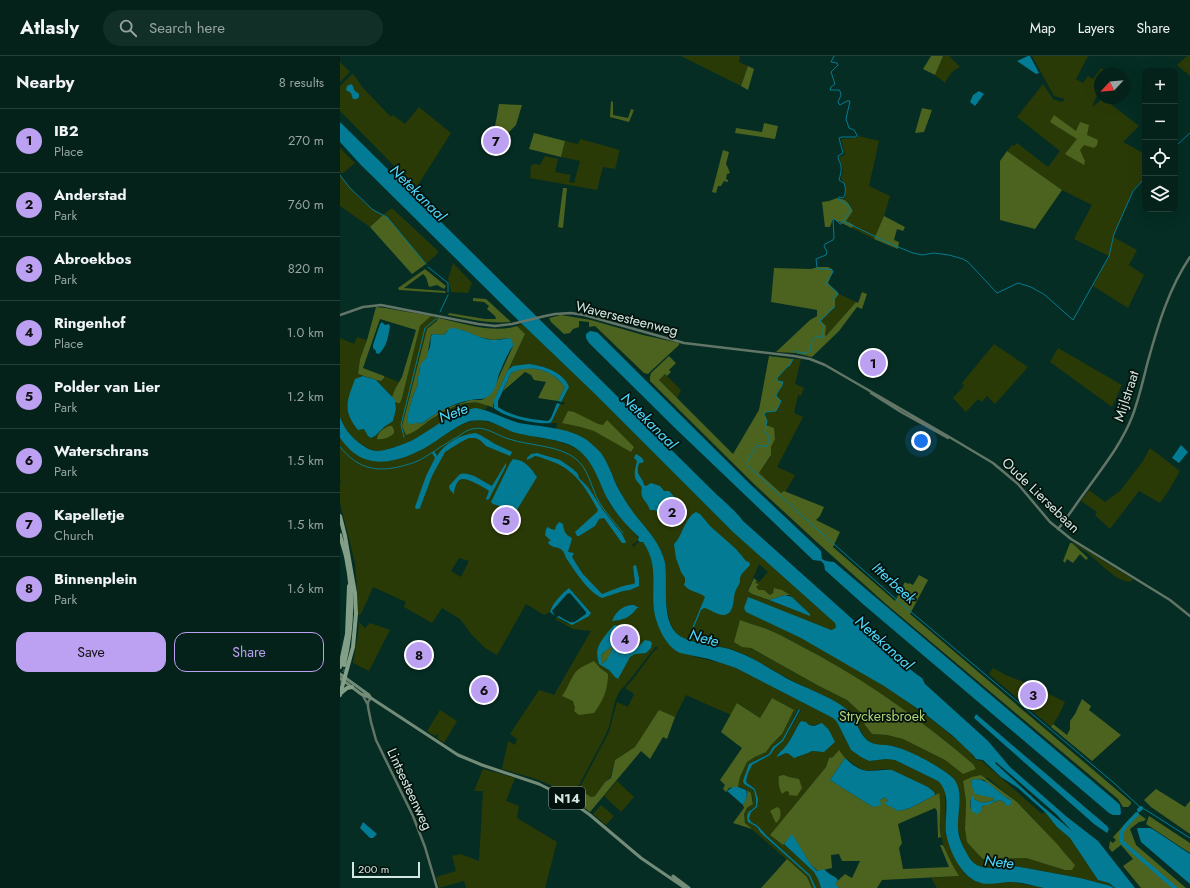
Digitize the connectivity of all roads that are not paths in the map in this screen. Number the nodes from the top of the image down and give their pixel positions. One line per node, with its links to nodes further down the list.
1 (1190, 257): 5 (main road, Mijlstraat)
2 (340, 315): 3 (main road, Waversesteenweg)
3 (794, 356): 5 (main road, Oude Liersebaan)
4 (340, 516): 7 (highway)
5 (1058, 529): 8 (main road, Oude Liersebaan)
6 (340, 535): 7 (highway)
7 (351, 578): 9 (highway); 12 (highway)
8 (1190, 616)
9 (342, 664)
10 (340, 674): 12 (main road, N14)
11 (340, 678): 12 (main road, N14)
12 (345, 679): 13 (main road, N14); 14 (highway); 16 (main road, N14)
13 (352, 687): 14 (highway); 15 (main road, N14)
14 (341, 694)
15 (361, 694): 16 (main road, N14); 17 (main road)
16 (371, 698): 17 (main road); 18 (main road, N14)
17 (368, 705): 19 (main road, Lintsesteenweg)
18 (650, 864): 20 (main road, N14); 21 (main road, N14)
19 (437, 888)
20 (685, 888)
21 (689, 888)

